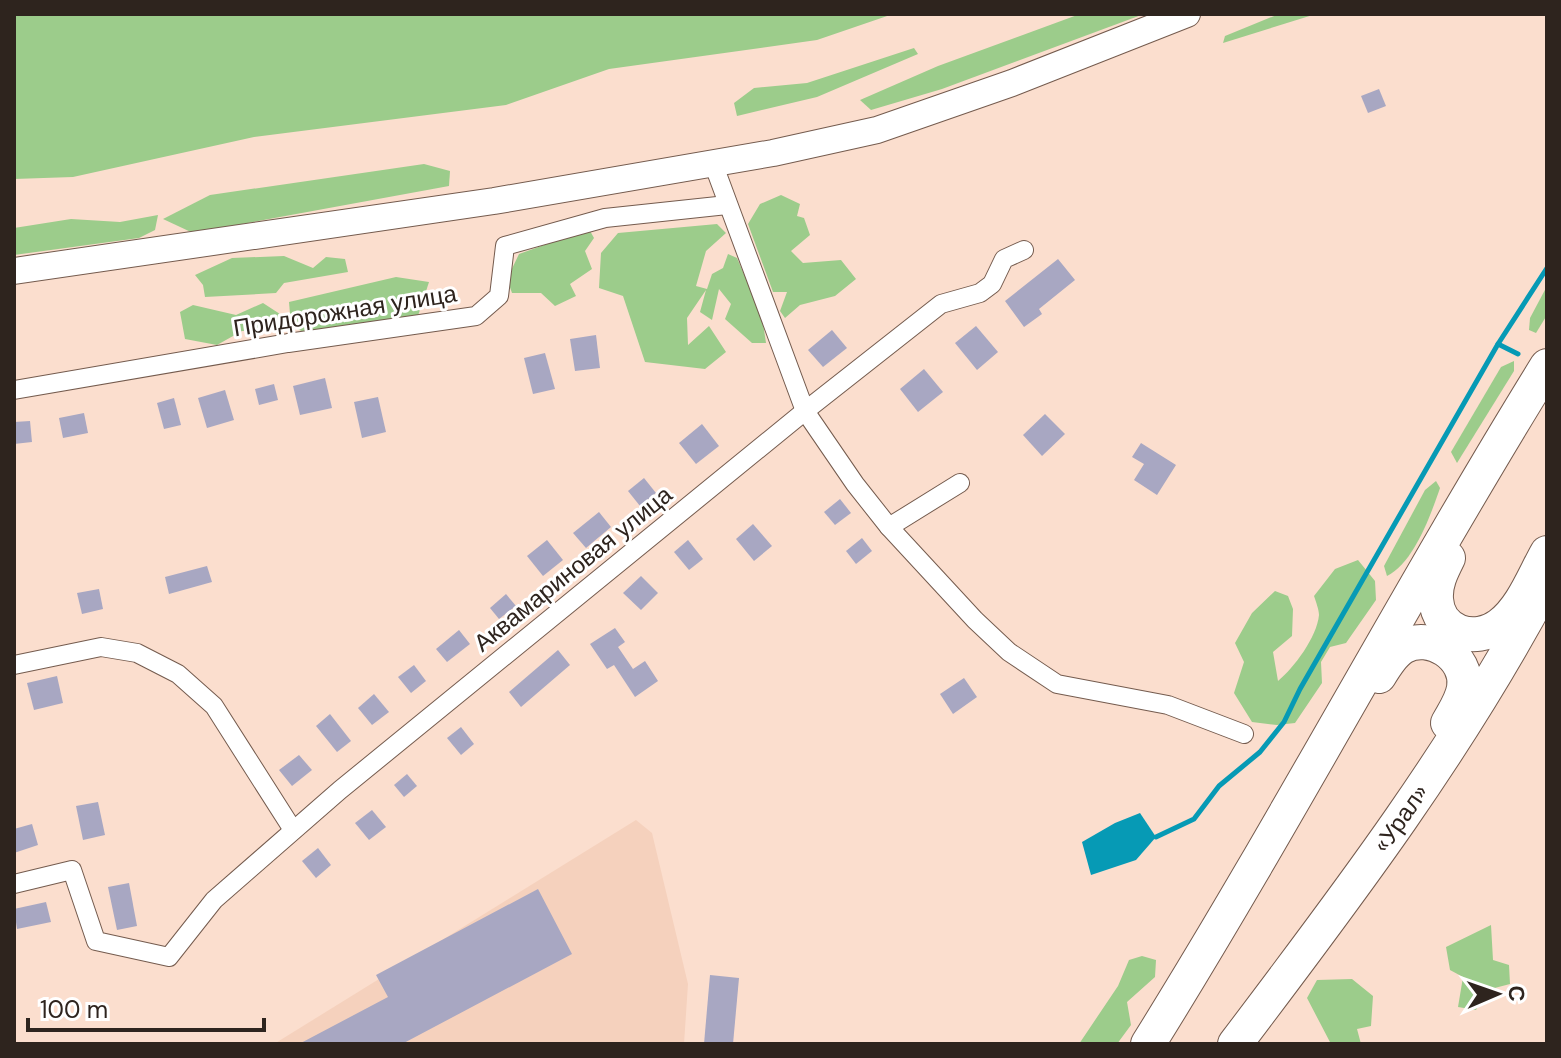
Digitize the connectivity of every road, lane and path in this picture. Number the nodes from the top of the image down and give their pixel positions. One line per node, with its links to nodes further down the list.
1 (1187, 14): 2 (main road)
2 (713, 163): 3 (street); 5 (main road)
3 (727, 205): 7 (street, Придорожная улица); 8 (street)
4 (1024, 250): 8 (street, Аквамариновая улица)
5 (14, 271)
6 (1547, 366): 9 (highway)
7 (14, 390)
8 (805, 411): 11 (street); 18 (street, Аквамариновая улица)
9 (1507, 431): 12 (highway); 16 (highway)
10 (960, 483): 11 (street)
11 (889, 527): 15 (street)
12 (1547, 553)
13 (1547, 581): 17 (highway, «Урал»)
14 (14, 665): 18 (street)
15 (1244, 734)
16 (1310, 770): 17 (highway); 20 (highway)
17 (1404, 817): 21 (highway, «Урал»)
18 (293, 830): 19 (street, Аквамариновая улица)
19 (14, 884)
20 (1148, 1044)
21 (1235, 1044)

